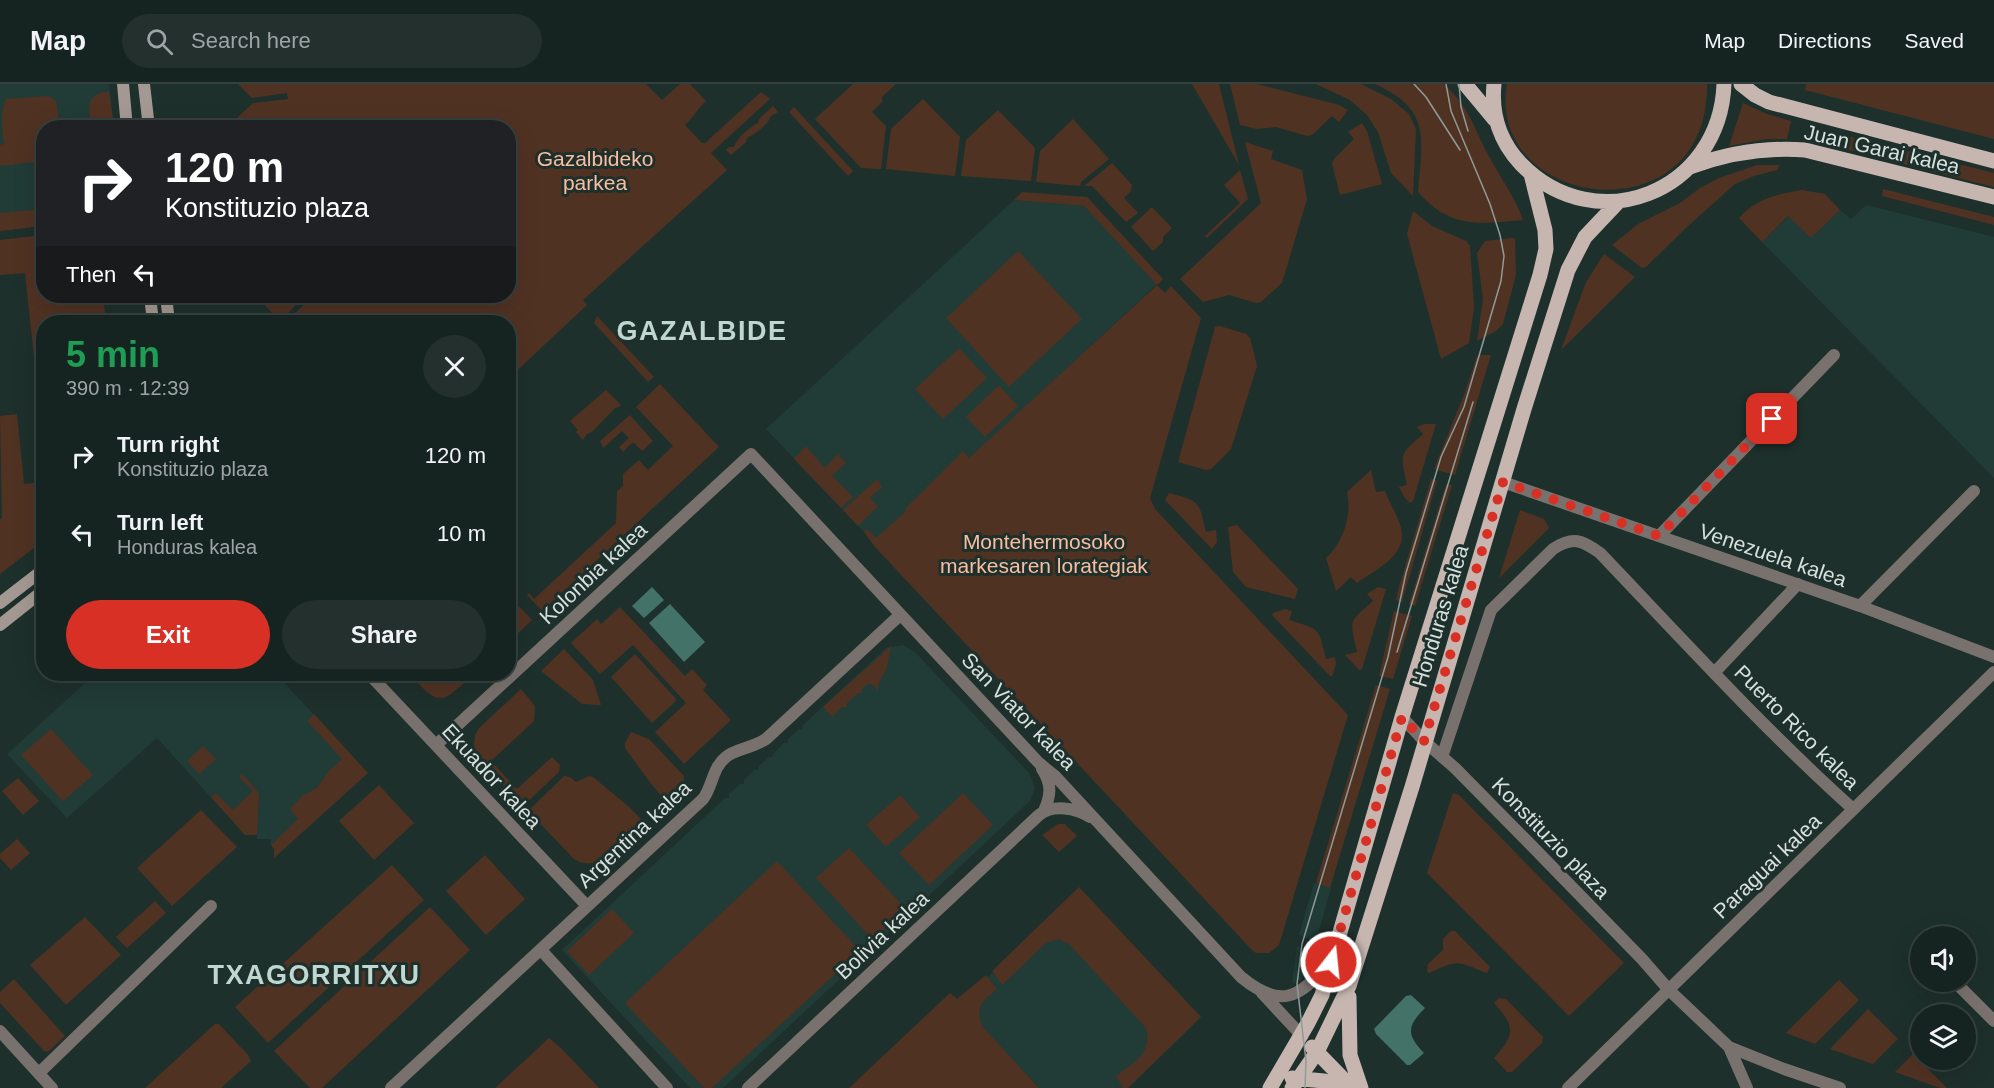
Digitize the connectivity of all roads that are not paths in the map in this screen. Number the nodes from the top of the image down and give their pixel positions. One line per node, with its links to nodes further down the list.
1 (123, 84): 7 (main road)
2 (144, 84): 8 (main road)
3 (1465, 84): 9 (main road)
4 (1494, 84): 9 (main road)
5 (1724, 84): 11 (main road)
6 (1741, 84): 10 (main road, Juan Garai kalea)
7 (127, 120)
8 (148, 120)
9 (1495, 120): 12 (main road)
10 (1994, 160)
11 (1690, 167): 13 (main road, Juan Garai kalea); 14 (main road)
12 (1531, 174): 14 (main road); 33 (main road, Honduras kalea)
13 (1994, 197)
14 (1619, 201): 17 (main road, Honduras kalea)
15 (1834, 355): 19 (street)
16 (751, 454): 25 (street, San Viator kalea); 28 (street, Kolonbia kalea)
17 (1503, 482): 19 (street, Venezuela kalea); 34 (main road, Honduras kalea)
18 (1974, 491): 24 (street)
19 (1659, 536): 21 (street, Venezuela kalea)
20 (36, 575): 23 (main road)
21 (1798, 584): 24 (street, Venezuela kalea); 30 (street, Puerto Rico kalea)
22 (36, 596): 26 (main road)
23 (0, 603)
24 (1860, 606): 27 (street, Venezuela kalea)
25 (900, 615): 37 (street, San Viator kalea); 42 (street, Argentina kalea)
26 (0, 625)
27 (1994, 657)
28 (516, 671)
29 (1994, 672): 38 (street, Paraguai kalea)
30 (1714, 673): 36 (street, Puerto Rico kalea); 38 (street, Puerto Rico kalea)
31 (376, 681): 35 (street, Ekuador kalea)
32 (505, 681): 35 (street, Kolonbia kalea)
33 (1402, 717): 34 (street, Konstituzio plaza); 44 (main road, Honduras kalea)
34 (1424, 741): 36 (street, Konstituzio plaza); 45 (main road, Honduras kalea)
35 (436, 745): 42 (street, Ekuador kalea)
36 (1442, 757): 46 (street, Konstituzio plaza)
37 (1039, 763): 39 (street); 40 (street, San Viator kalea)
38 (1853, 809): 46 (street, Paraguai kalea)
39 (1044, 811): 40 (street); 60 (street, Bolivia kalea)
40 (1094, 819): 47 (street, San Viator kalea)
41 (211, 906): 54 (street)
42 (587, 906): 43 (street, Argentina kalea)
43 (541, 950): 58 (street, Argentina kalea); 59 (street)
44 (1331, 962): 47 (street); 51 (main road, Honduras kalea)
45 (1349, 986): 53 (main road, Honduras kalea); 63 (main road)
46 (1669, 990): 52 (street, Konstituzio plaza); 64 (street, Paraguai kalea)
47 (1261, 992): 51 (street, San Viator kalea)
48 (1965, 992): 49 (street)
49 (1994, 1021)
50 (0, 1031): 54 (street)
51 (1302, 1036): 53 (main road); 55 (main road, Honduras kalea)
52 (1729, 1047): 65 (street); 66 (street)
53 (1317, 1052): 56 (main road, Honduras kalea); 62 (main road)
54 (39, 1073): 57 (street)
55 (1273, 1083): 56 (main road)
56 (1296, 1083): 61 (main road)
57 (52, 1088)
58 (391, 1088)
59 (667, 1088)
60 (748, 1088)
61 (1347, 1088)
62 (1352, 1088)
63 (1361, 1088)
64 (1568, 1088)
65 (1747, 1088)
66 (1840, 1088)

